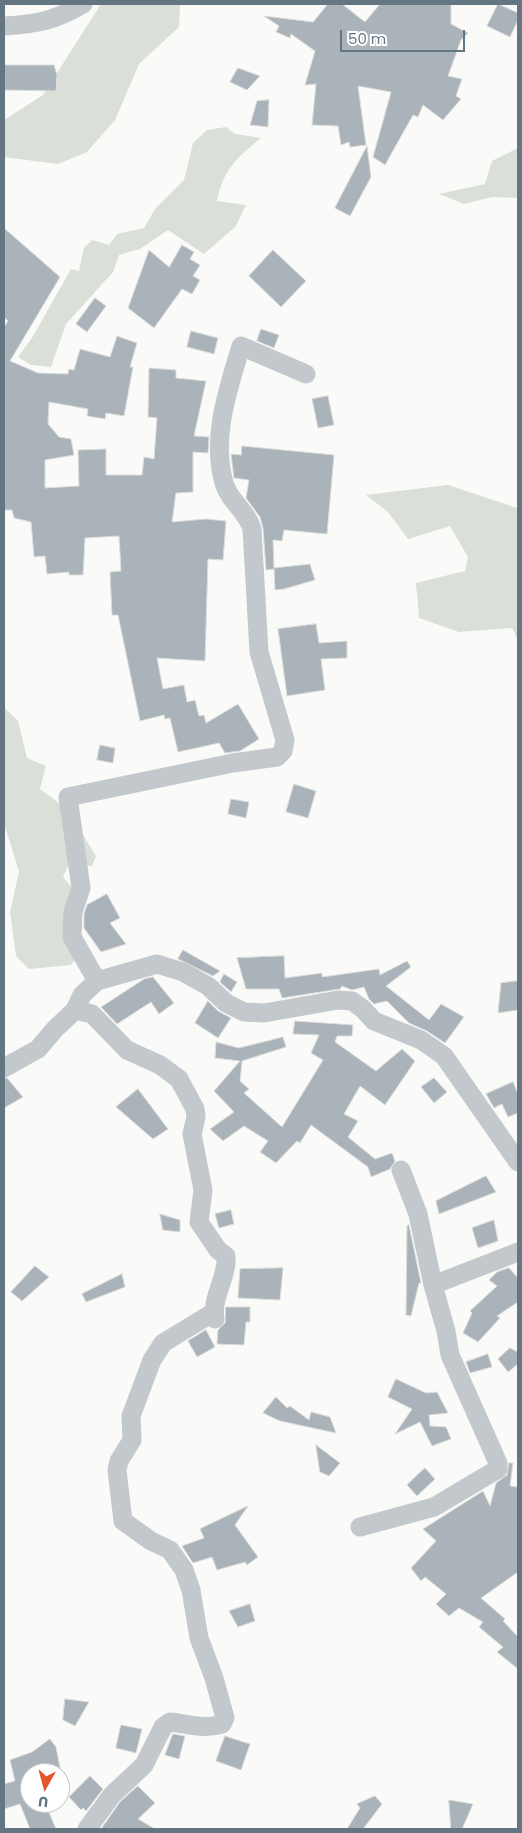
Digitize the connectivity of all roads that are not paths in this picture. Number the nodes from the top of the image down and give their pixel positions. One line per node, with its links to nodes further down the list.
1 (83, 4): 2 (street)
2 (4, 26)
3 (306, 374): 4 (street)
4 (97, 981): 5 (street); 7 (street)
5 (75, 1010): 6 (street); 12 (street)
6 (4, 1068)
7 (518, 1162)
8 (401, 1170): 10 (street)
9 (518, 1252): 10 (street)
10 (433, 1285): 11 (street)
11 (360, 1527)
12 (86, 1829)

